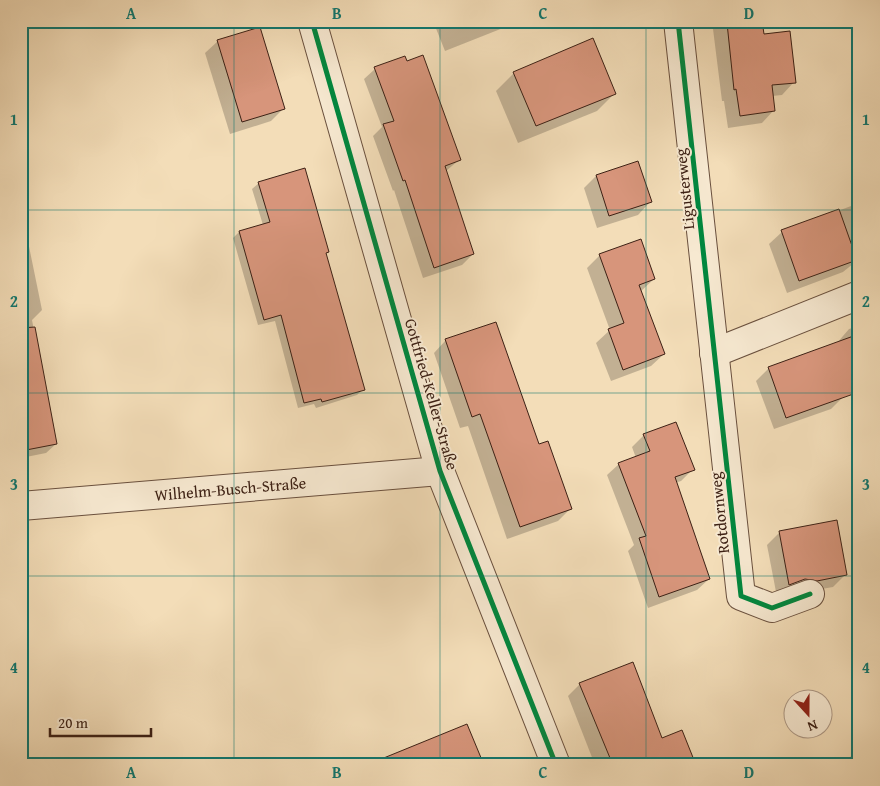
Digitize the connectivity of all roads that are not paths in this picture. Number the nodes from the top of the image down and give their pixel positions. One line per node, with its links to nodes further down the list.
1 (312, 21): 5 (street, Gottfried-Keller-Straße)
2 (678, 21): 4 (street, Ligusterweg)
3 (859, 295): 4 (street)
4 (714, 353): 7 (street, Rotdornweg)
5 (440, 470): 6 (street, Wilhelm-Busch-Straße); 8 (street, Gottfried-Keller-Straße)
6 (21, 506)
7 (810, 594)
8 (556, 765)

